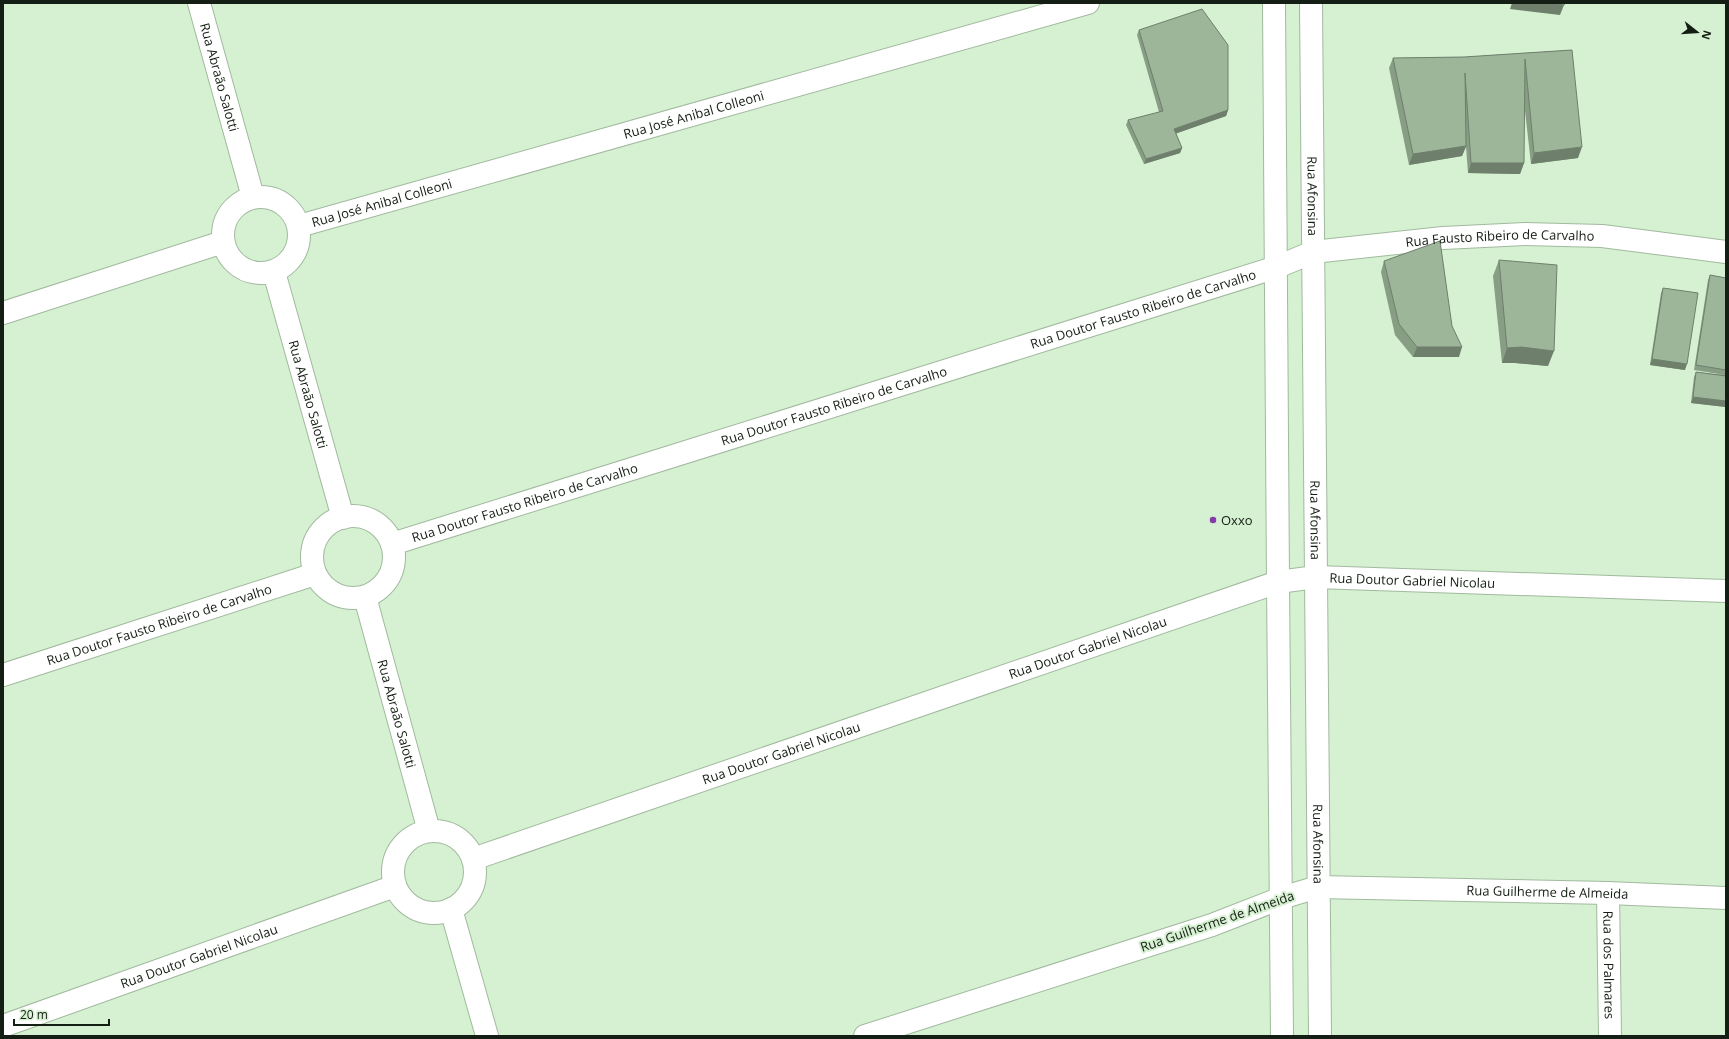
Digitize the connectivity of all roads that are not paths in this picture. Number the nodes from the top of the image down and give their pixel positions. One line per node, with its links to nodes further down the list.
1 (199, 3): 5 (street, Rua Abraão Salotti)
2 (1088, 3): 6 (street, Rua José Anibal Colleoni)
3 (1274, 3): 10 (street)
4 (1310, 3): 8 (street, Rua Afonsina)
5 (253, 197): 6 (street); 7 (street)
6 (299, 226): 11 (street)
7 (223, 242): 11 (street); 12 (street)
8 (1313, 252): 9 (street, Rua Fausto Ribeiro de Carvalho); 10 (street, Rua Fausto Ribeiro de Carvalho); 16 (street, Rua Afonsina)
9 (1726, 252)
10 (1277, 267): 14 (street, Rua Doutor Fausto Ribeiro de Carvalho); 17 (street)
11 (274, 272): 13 (street, Rua Abraão Salotti)
12 (3, 313)
13 (343, 518): 14 (street); 15 (street)
14 (392, 544): 19 (street)
15 (315, 574): 19 (street); 20 (street, Rua Doutor Fausto Ribeiro de Carvalho)
16 (1316, 577): 17 (street, Rua Doutor Gabriel Nicolau); 18 (street, Rua Doutor Gabriel Nicolau); 24 (street, Rua Afonsina)
17 (1278, 582): 22 (street, Rua Doutor Gabriel Nicolau); 26 (street)
18 (1726, 591)
19 (365, 597): 21 (street, Rua Abraão Salotti)
20 (3, 675)
21 (429, 831): 22 (street); 23 (street)
22 (473, 859): 28 (street)
23 (395, 886): 28 (street); 29 (street, Rua Doutor Gabriel Nicolau)
24 (1318, 886): 25 (street, Rua Guilherme de Almeida); 26 (street, Rua Guilherme de Almeida); 33 (street, Rua Afonsina)
25 (1608, 893): 27 (street, Rua Guilherme de Almeida); 34 (street, Rua dos Palmares)
26 (1281, 898): 31 (street, Rua Guilherme de Almeida); 32 (street)
27 (1726, 898)
28 (451, 909): 30 (street)
29 (3, 1026)
30 (487, 1036)
31 (864, 1036)
32 (1282, 1036)
33 (1320, 1036)
34 (1610, 1036)

